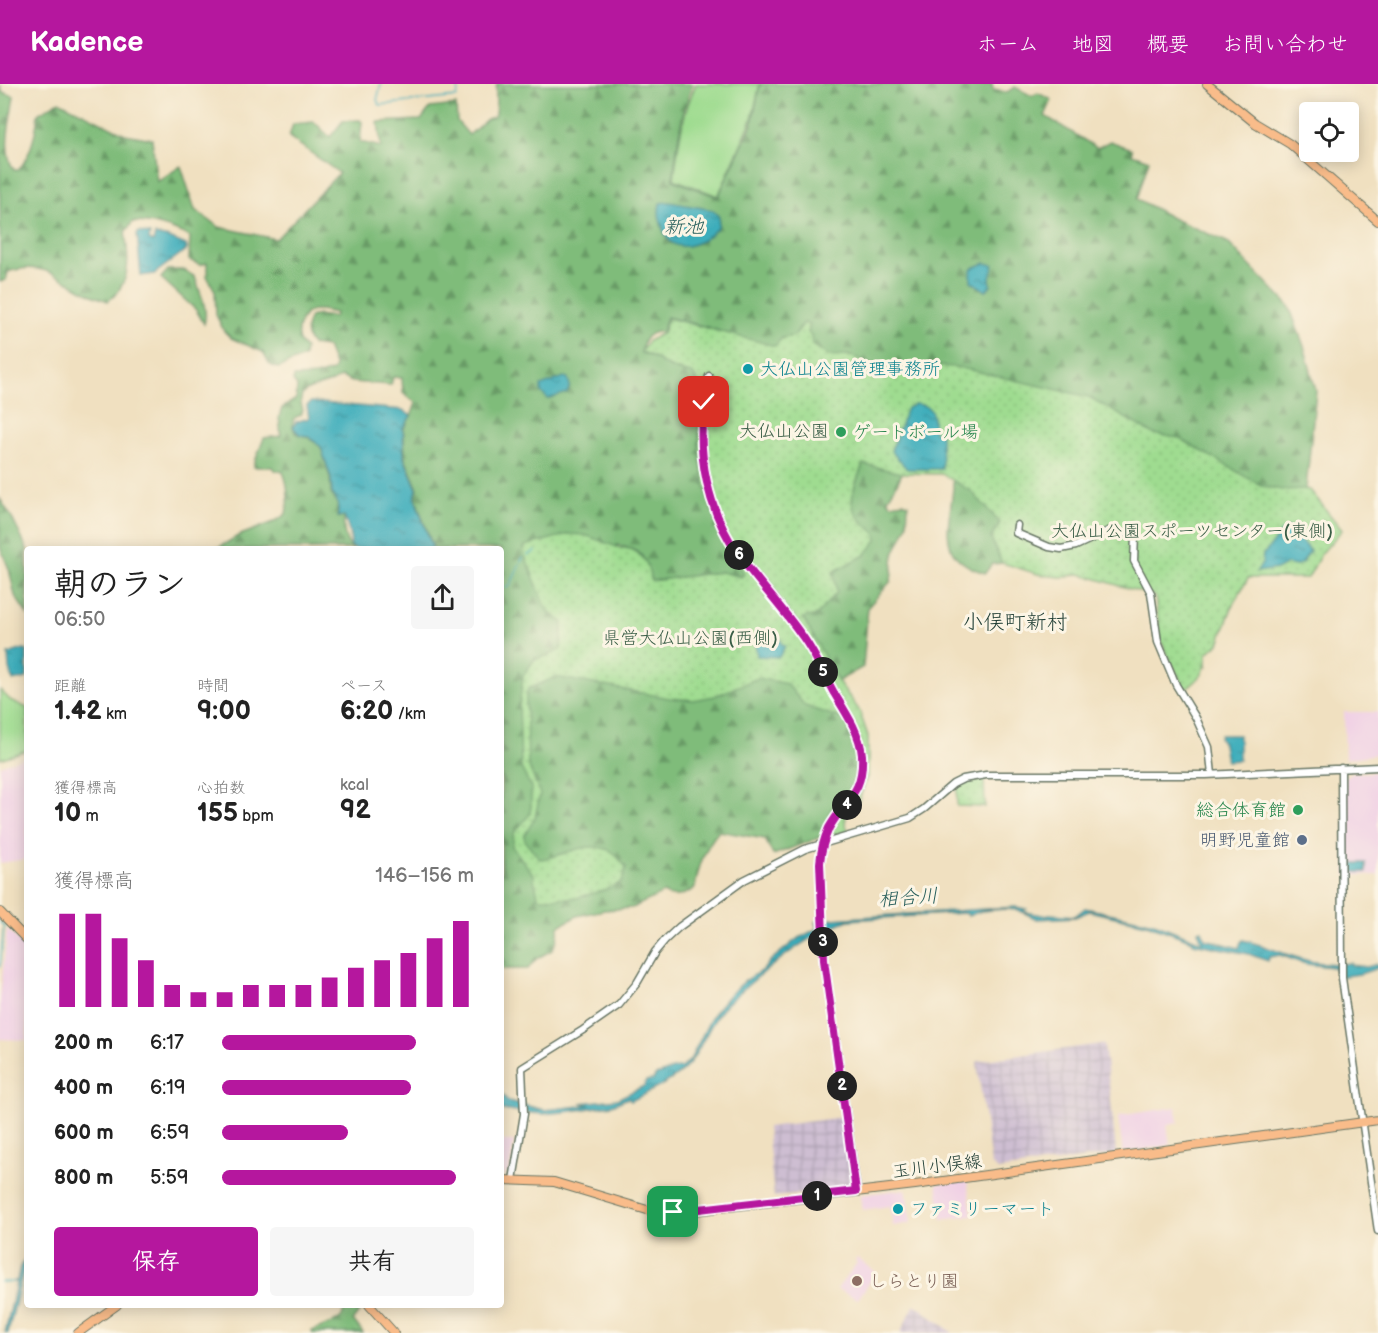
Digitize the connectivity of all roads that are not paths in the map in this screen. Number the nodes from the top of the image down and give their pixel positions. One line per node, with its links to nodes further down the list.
1 (1207, 84): 2 (main road)
2 (1378, 221)
3 (709, 376): 8 (street)
4 (1017, 525): 7 (street)
5 (1341, 768): 6 (street); 7 (street); 12 (street)
6 (1378, 768)
7 (1212, 774): 8 (street)
8 (823, 843): 14 (street); 15 (street)
9 (0, 912): 10 (main road)
10 (24, 937)
11 (1378, 1120): 12 (main road, 玉川小俣線)
12 (1363, 1124): 15 (main road, 玉川小俣線); 16 (street)
13 (504, 1180): 14 (main road, 玉川小俣線)
14 (513, 1180): 15 (main road, 玉川小俣線)
15 (856, 1191)
16 (1378, 1231)
17 (113, 1308): 19 (main road)
18 (372, 1308): 20 (main road)
19 (78, 1333)
20 (394, 1333)

